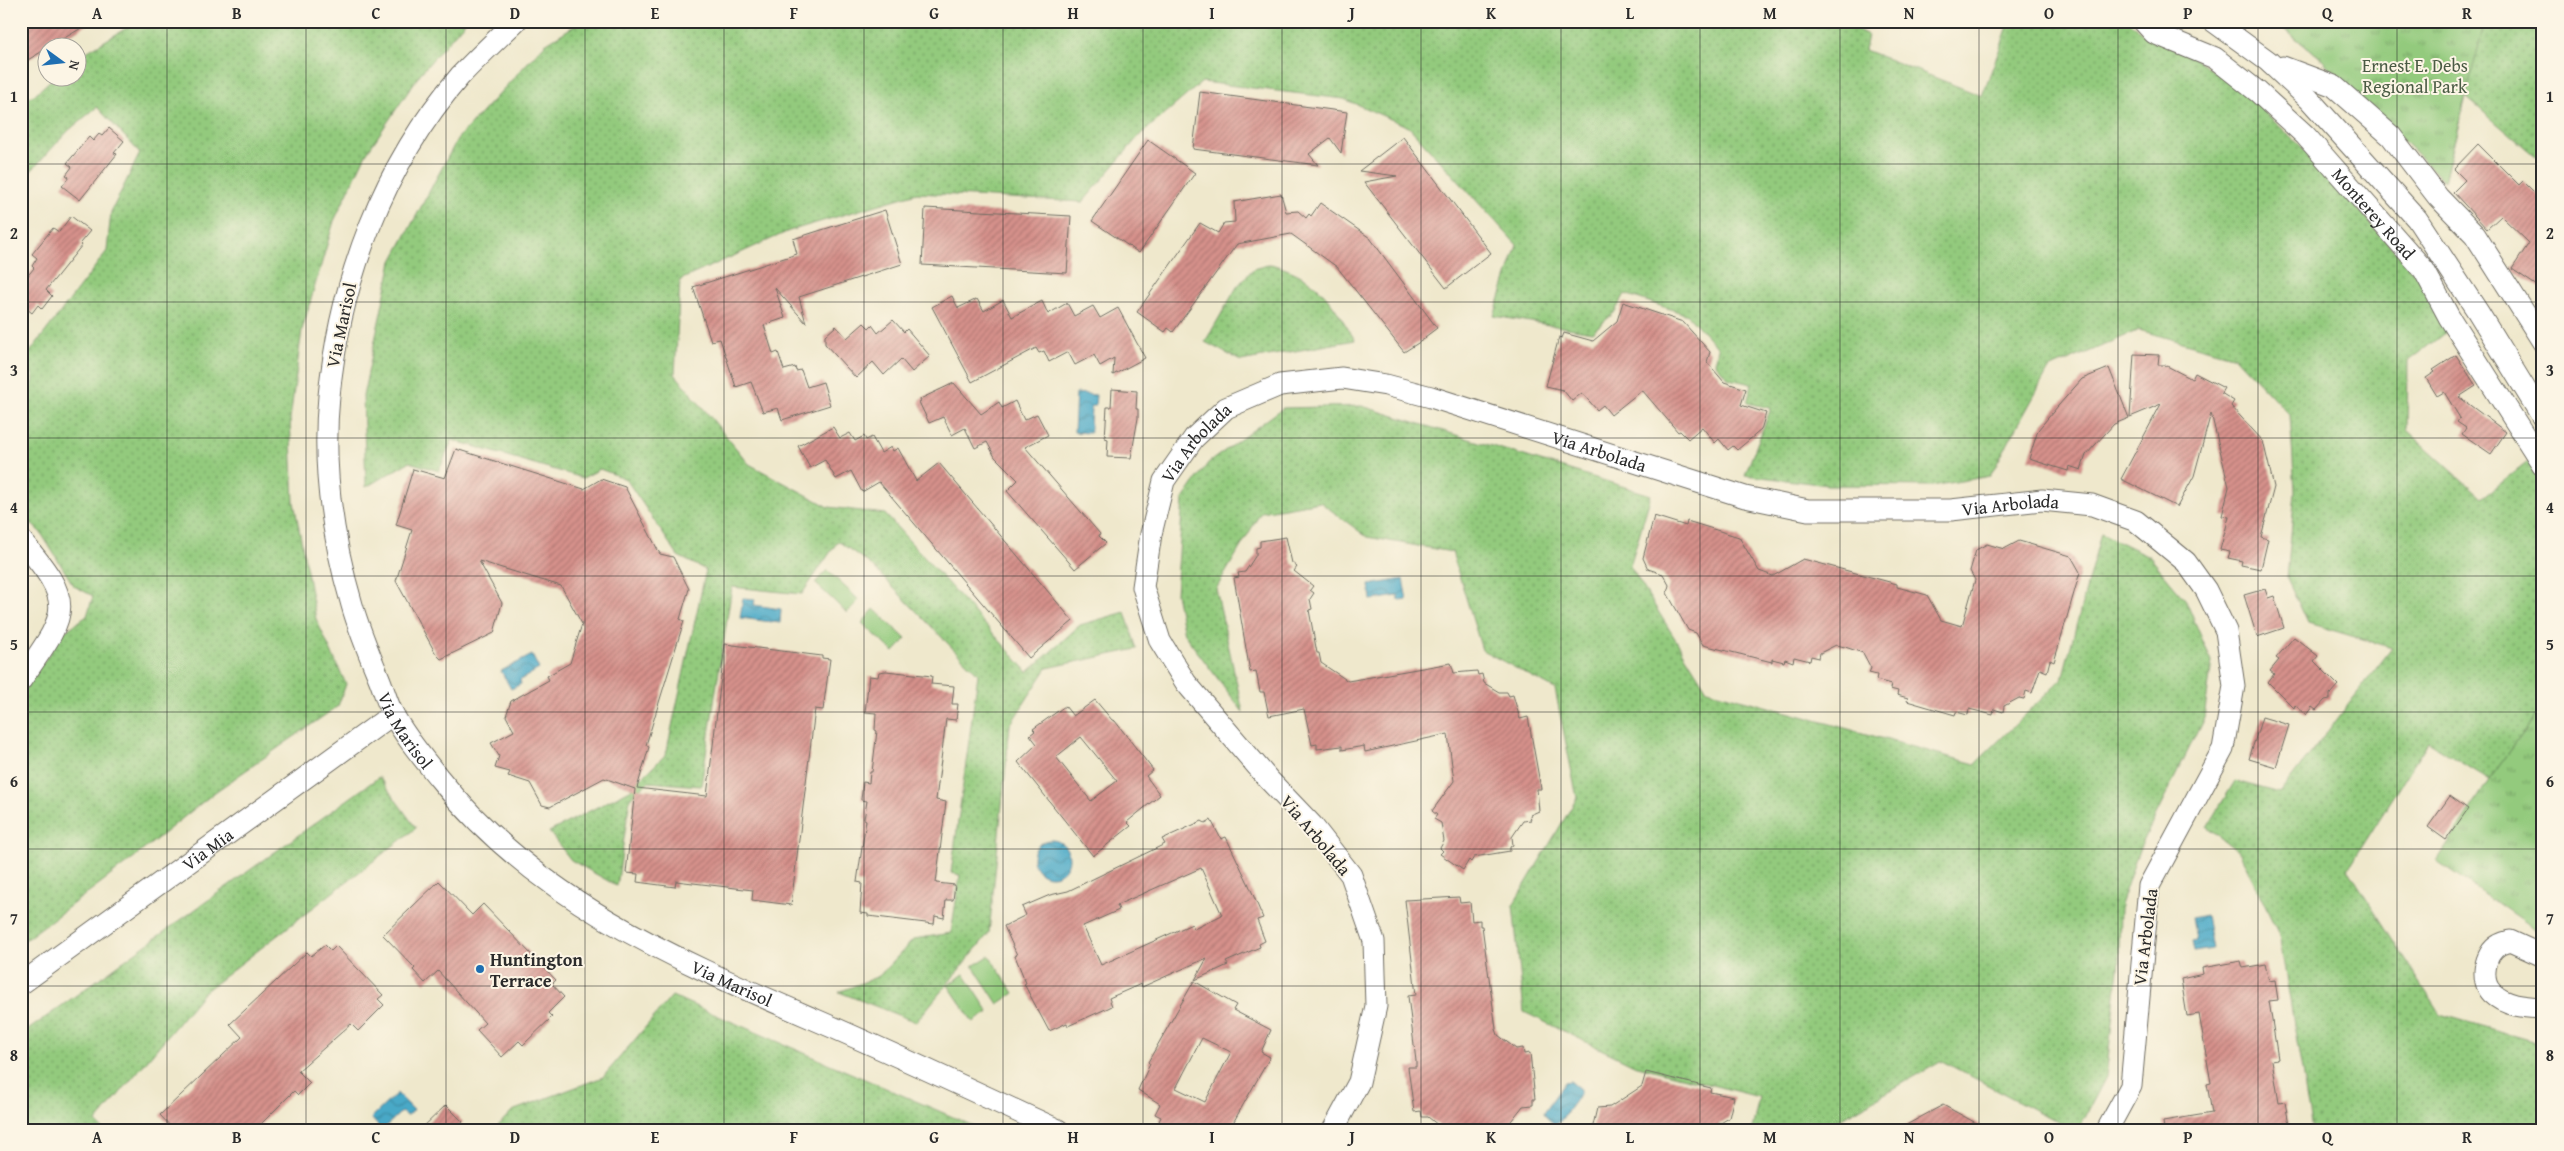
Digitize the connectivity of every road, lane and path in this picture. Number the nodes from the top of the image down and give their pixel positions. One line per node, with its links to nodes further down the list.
1 (516, 21): 10 (street, Via Marisol)
2 (2143, 21): 7 (street, Monterey Road)
3 (2213, 21): 4 (street, Monterey Road)
4 (2268, 61): 5 (street, Monterey Road); 6 (street, Monterey Road)
5 (2543, 342)
6 (2543, 418)
7 (2543, 465)
8 (21, 540): 9 (street)
9 (21, 680)
10 (393, 714): 12 (street, Via Mia); 14 (street, Via Marisol)
11 (2543, 956): 13 (street)
12 (21, 984)
13 (2543, 1008)
14 (1058, 1130)
15 (1333, 1130): 16 (street, Via Arbolada)
16 (2107, 1130)

